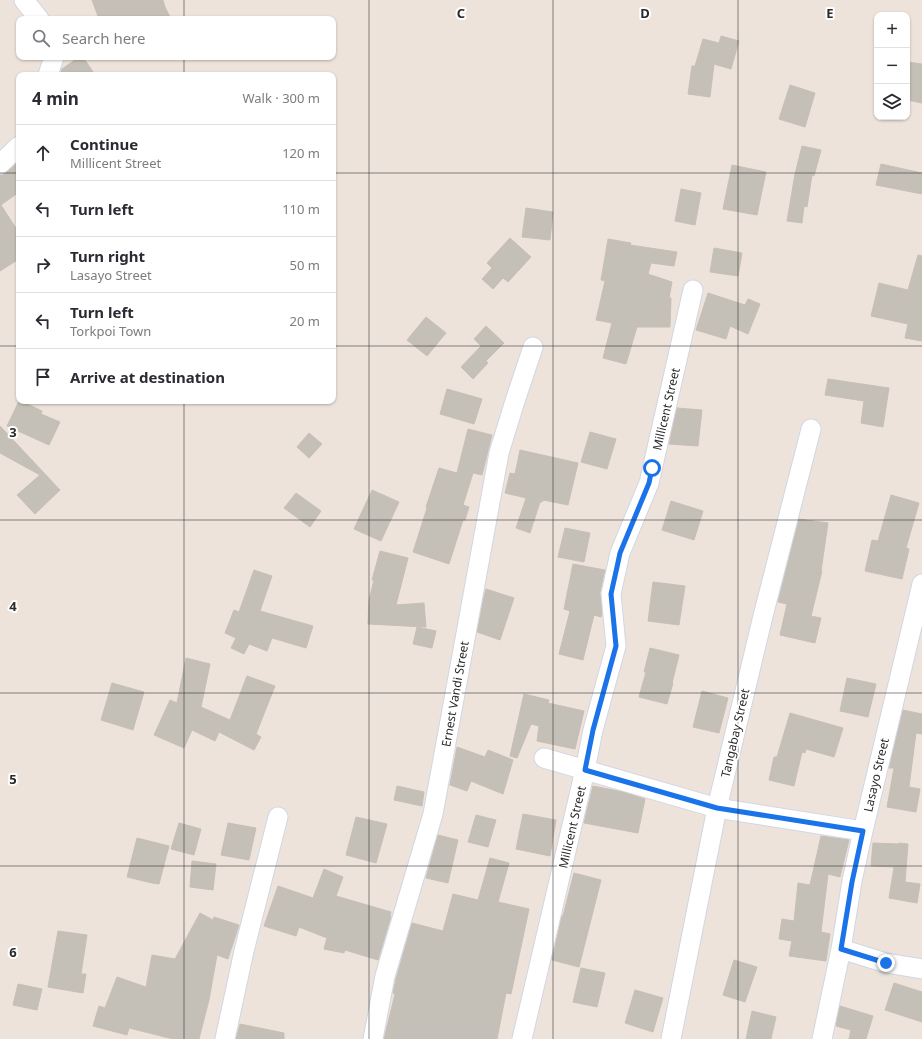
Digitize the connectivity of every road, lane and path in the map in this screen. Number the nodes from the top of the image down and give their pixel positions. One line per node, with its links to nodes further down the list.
1 (24, 0): 2 (street)
2 (37, 16)
3 (53, 60): 4 (street)
4 (49, 72)
5 (16, 149): 6 (street)
6 (0, 164)
7 (693, 290): 12 (street, Millicent Street)
8 (534, 347): 19 (street, Ernest Vandi Street)
9 (811, 429): 13 (street, Tangabay Street)
10 (922, 584): 15 (street, Lasayo Street)
11 (544, 758): 12 (street)
12 (585, 770): 13 (street); 20 (street, Millicent Street)
13 (717, 808): 15 (street); 21 (street, Tangabay Street)
14 (278, 816): 18 (street)
15 (863, 831): 16 (street, Lasayo Street)
16 (841, 949): 17 (street); 22 (street, Lasayo Street)
17 (922, 969)
18 (225, 1039)
19 (373, 1039)
20 (522, 1039)
21 (671, 1039)
22 (822, 1039)

